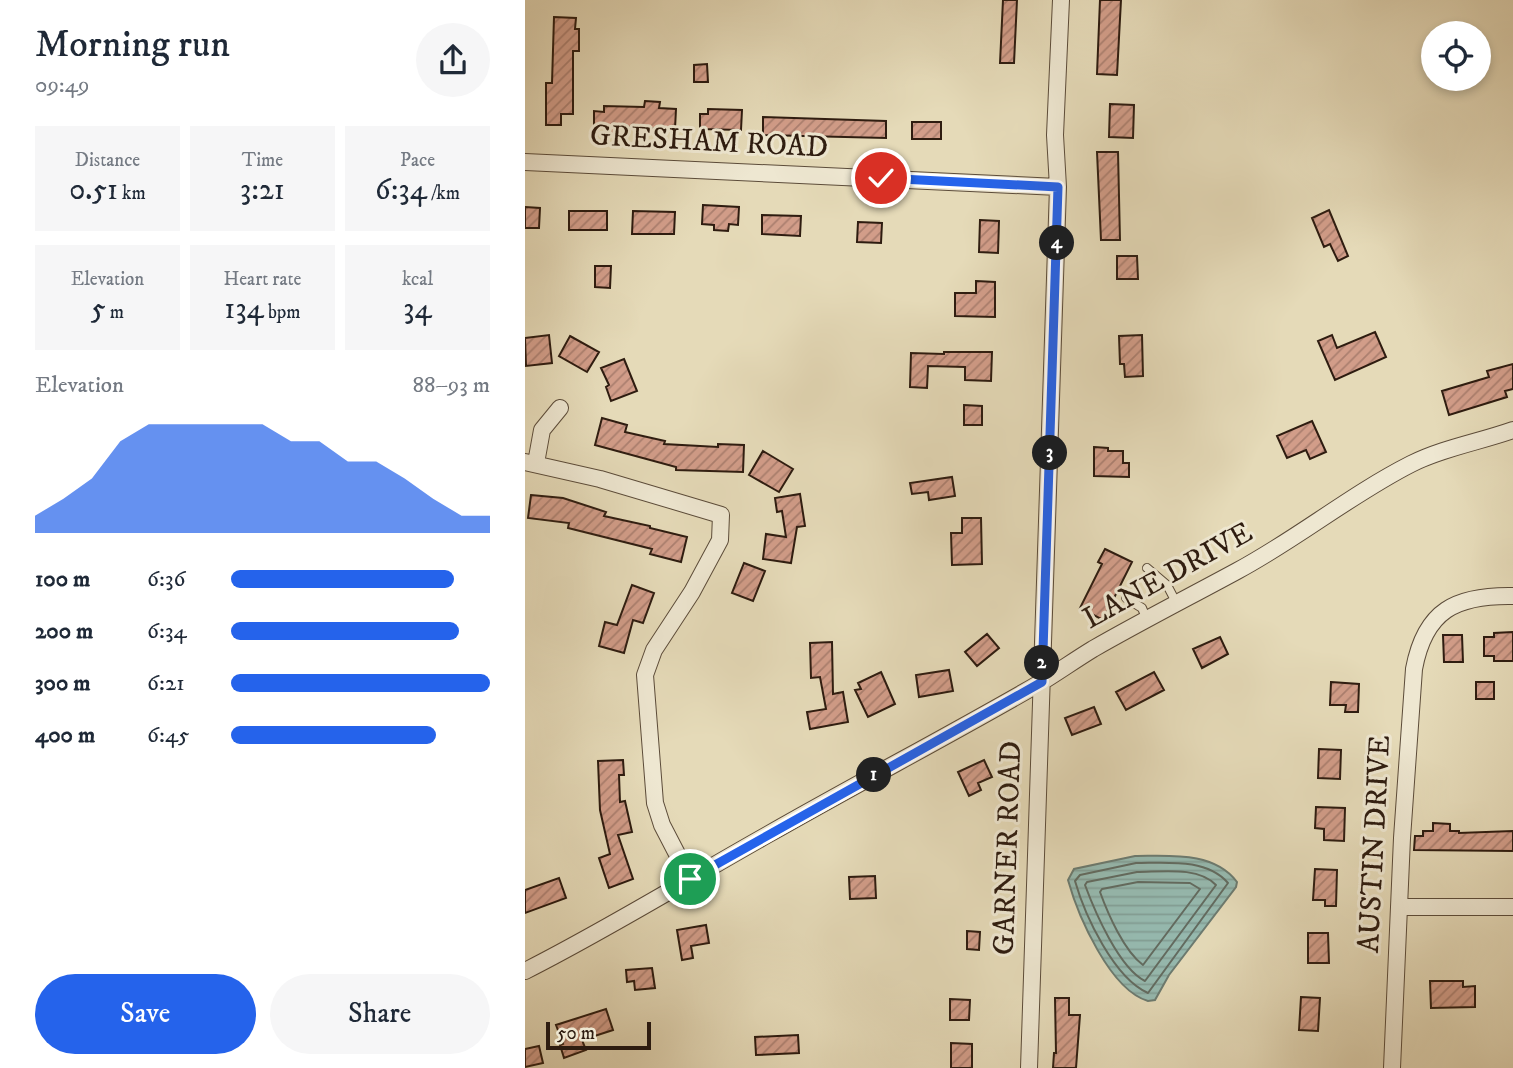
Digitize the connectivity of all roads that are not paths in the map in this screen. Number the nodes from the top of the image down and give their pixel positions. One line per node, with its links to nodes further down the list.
1 (1061, 0): 3 (street, GARNER ROAD)
2 (525, 162): 3 (street, GRESHAM ROAD)
3 (1058, 187): 12 (street, GARNER ROAD)
4 (559, 408): 6 (street)
5 (1513, 430): 10 (street, LANE DRIVE)
6 (530, 462): 13 (street)
7 (1147, 568): 10 (lane)
8 (1513, 596): 14 (street, AUSTIN DRIVE)
9 (1126, 598): 11 (lane)
10 (1177, 604): 11 (street, LANE DRIVE)
11 (1147, 620): 12 (street, LANE DRIVE)
12 (1042, 682): 13 (street, LANE DRIVE); 17 (street, GARNER ROAD)
13 (690, 879): 16 (street, LANE DRIVE)
14 (1399, 907): 15 (street); 18 (street, AUSTIN DRIVE)
15 (1513, 907)
16 (525, 971)
17 (1029, 1068)
18 (1392, 1068)

